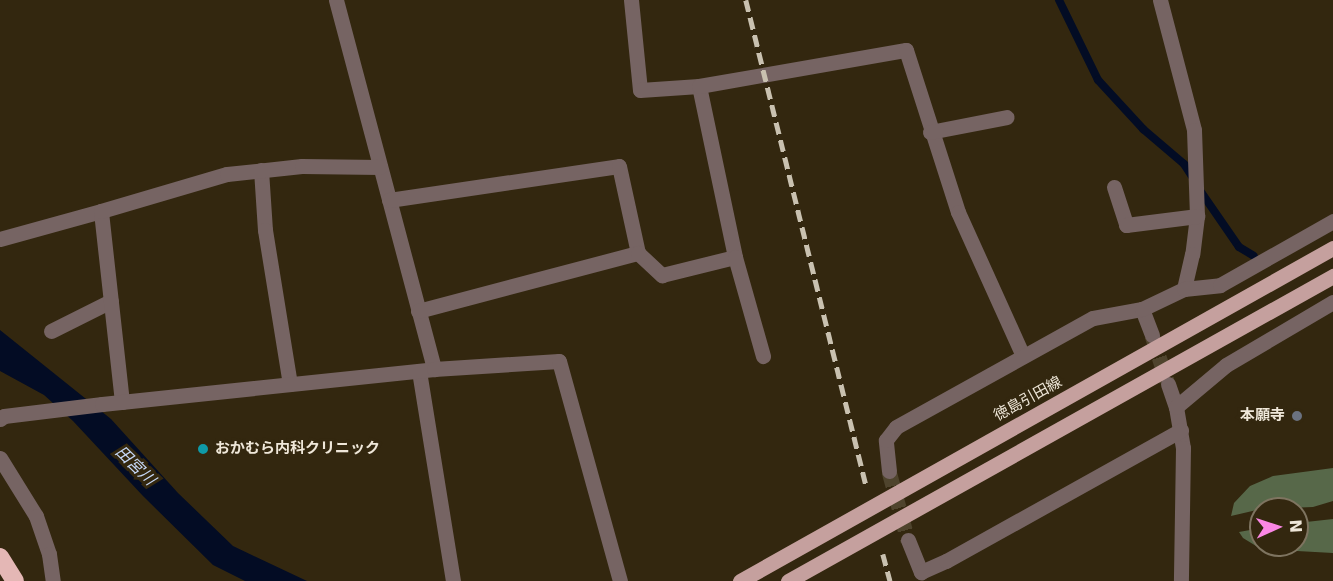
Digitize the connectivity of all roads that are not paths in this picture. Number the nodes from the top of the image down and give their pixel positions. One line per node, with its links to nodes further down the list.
1 (336, 0): 7 (street)
2 (631, 0): 4 (street)
3 (1160, 0): 12 (street)
4 (699, 86): 6 (street); 17 (street)
5 (1007, 117): 6 (street)
6 (930, 132): 27 (street)
7 (380, 167): 8 (street); 10 (street)
8 (261, 170): 11 (street); 29 (street)
9 (1114, 187): 12 (street)
10 (389, 200): 16 (street); 23 (street)
11 (101, 211): 14 (street); 20 (street)
12 (1197, 216): 19 (street)
13 (1333, 221): 19 (street)
14 (0, 239)
15 (1333, 248): 43 (main road, 徳島引田線)
16 (638, 253): 17 (street); 23 (street)
17 (735, 257): 26 (street)
18 (1333, 276): 44 (main road)
19 (1184, 289): 22 (street)
20 (111, 301): 24 (street); 31 (street)
21 (1333, 302): 32 (street)
22 (1142, 309): 25 (street); 27 (street)
23 (418, 311): 28 (street)
24 (51, 331)
25 (1152, 335)
26 (763, 356)
27 (1023, 356): 36 (street)
28 (426, 370): 29 (street); 41 (street); 42 (street)
29 (290, 384): 31 (street)
30 (1168, 384): 32 (street)
31 (122, 402): 33 (street)
32 (1176, 407): 34 (street)
33 (0, 419)
34 (1180, 430): 37 (street); 45 (street)
35 (0, 458): 40 (street)
36 (889, 471)
37 (908, 540)
38 (0, 557): 39 (highway)
39 (15, 581)
40 (53, 581)
41 (453, 581)
42 (620, 581)
43 (740, 581)
44 (788, 581)
45 (1181, 581)

